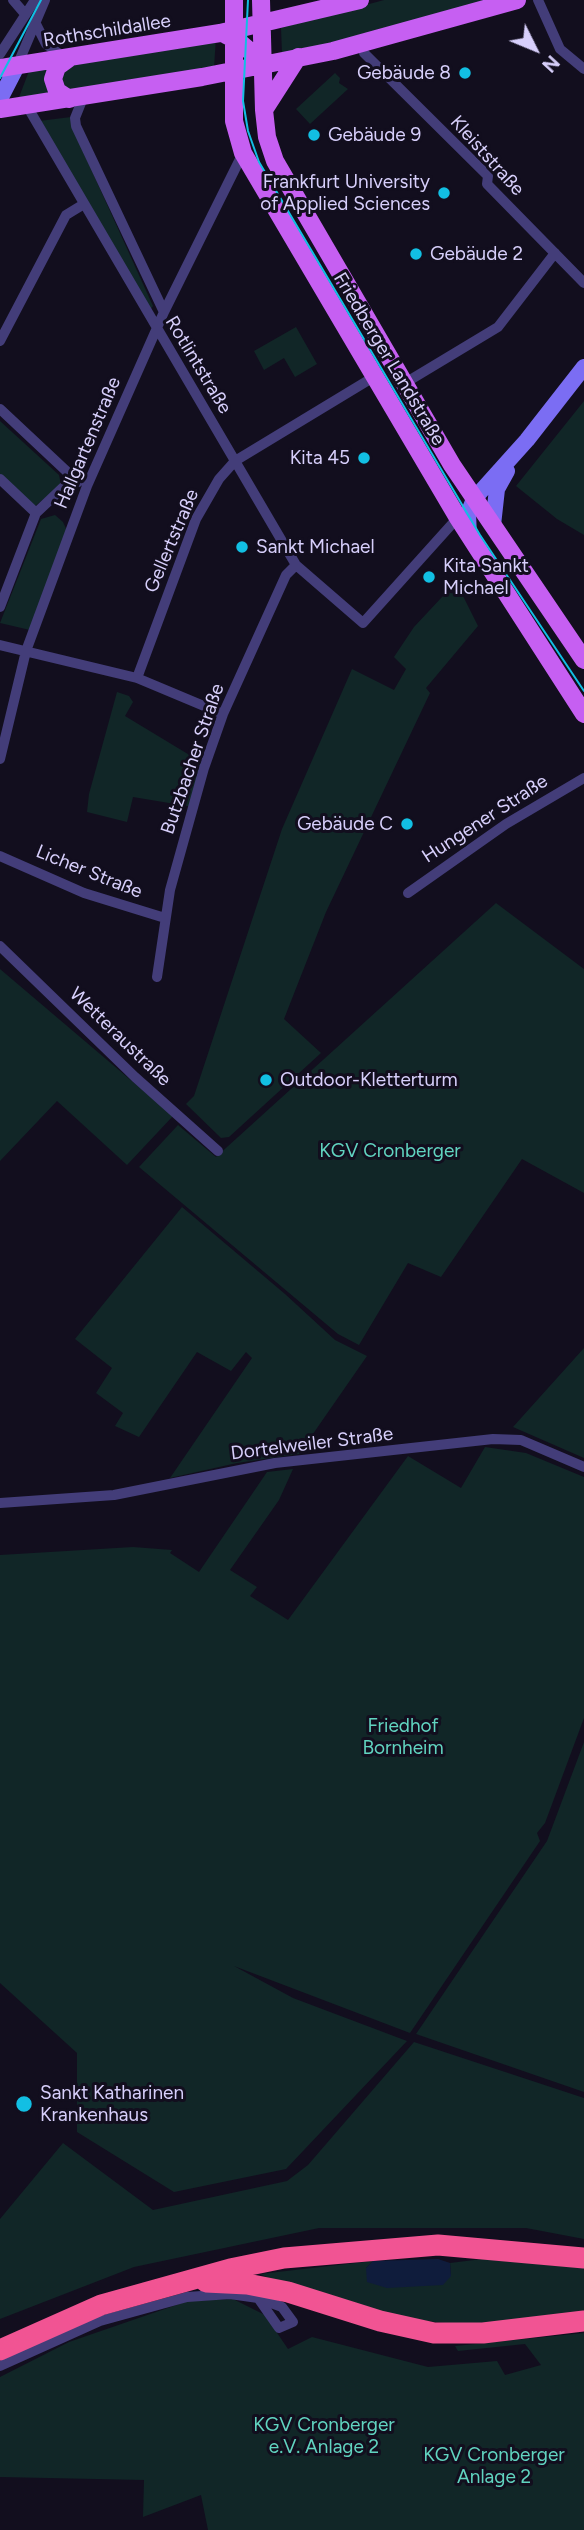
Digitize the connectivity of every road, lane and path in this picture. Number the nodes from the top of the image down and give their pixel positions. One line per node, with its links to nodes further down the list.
1 (13, 0): 8 (street)
2 (35, 0): 8 (street)
3 (45, 0): 9 (street)
4 (261, 0): 11 (main road, Friedberger Landstraße)
5 (360, 0): 11 (main road, Rothschildallee)
6 (517, 0): 15 (main road)
7 (538, 0): 19 (street)
8 (22, 19): 12 (street); 14 (street)
9 (36, 24): 16 (street); 18 (street)
10 (233, 24): 11 (main road, Rothschildallee); 16 (main road, Rothschildallee); 17 (main road); 20 (main road, Friedberger Landstraße)
11 (262, 24): 17 (main road, Friedberger Landstraße)
12 (0, 40)
13 (364, 53): 28 (street, Kleiststraße)
14 (0, 54)
15 (298, 57): 17 (main road); 25 (main road)
16 (68, 59): 18 (main road, Rothschildallee); 22 (main road)
17 (268, 59): 20 (main road); 25 (main road, Friedberger Landstraße)
18 (9, 67): 21 (main road)
19 (584, 69)
20 (232, 71): 22 (main road); 26 (main road, Friedberger Landstraße)
21 (0, 99)
22 (76, 99): 23 (main road); 30 (street, Rotlintstraße)
23 (27, 106): 24 (main road); 27 (street, Rotlintstraße)
24 (0, 109)
25 (264, 110): 35 (main road, Friedberger Landstraße)
26 (243, 153): 30 (street, Hallgartenstraße); 34 (main road, Friedberger Landstraße)
27 (84, 204): 31 (street, Rotlintstraße); 32 (street)
28 (555, 253): 29 (street, Kleiststraße); 35 (street)
29 (584, 283)
30 (163, 312): 31 (street, Hallgartenstraße)
31 (156, 330): 38 (street, Rotlintstraße); 41 (street, Hallgartenstraße)
32 (0, 341)
33 (584, 367): 37 (main road)
34 (377, 375): 38 (street, Gellertstraße); 44 (main road, Friedberger Landstraße)
35 (405, 383): 42 (main road, Friedberger Landstraße)
36 (0, 409): 40 (street)
37 (527, 440): 42 (main road); 45 (main road)
38 (235, 461): 47 (street, Rotlintstraße); 52 (street, Gellertstraße)
39 (0, 479): 43 (street)
40 (72, 479): 41 (street); 43 (street, Hallgartenstraße)
41 (87, 486): 50 (street, Hallgartenstraße)
42 (478, 494): 44 (street); 45 (main road, Friedberger Landstraße); 46 (main road)
43 (36, 513): 48 (street, Hallgartenstraße)
44 (458, 518): 46 (main road, Friedberger Landstraße); 47 (street, Rotlintstraße)
45 (493, 525): 51 (main road, Friedberger Landstraße)
46 (469, 535): 54 (main road, Friedberger Landstraße)
47 (296, 565): 53 (street, Butzbacher Straße)
48 (0, 607)
49 (0, 645): 50 (street)
50 (26, 651): 52 (street); 55 (street, Hallgartenstraße)
51 (584, 660)
52 (137, 678): 53 (street)
53 (223, 714): 59 (street, Butzbacher Straße)
54 (584, 714)
55 (0, 759)
56 (584, 778): 58 (street, Hungener Straße)
57 (0, 856): 59 (street, Licher Straße)
58 (408, 893)
59 (165, 918): 61 (street, Butzbacher Straße)
60 (0, 946): 62 (street, Wetteraustraße)
61 (158, 977)
62 (218, 1151)
63 (584, 1467): 64 (street, Dortelweiler Straße)
64 (0, 1503)
65 (584, 2246): 70 (highway)
66 (584, 2258): 67 (highway)
67 (183, 2281): 69 (highway); 71 (highway)
68 (258, 2298): 72 (street)
69 (584, 2321)
70 (0, 2338)
71 (0, 2350)
72 (0, 2366)

